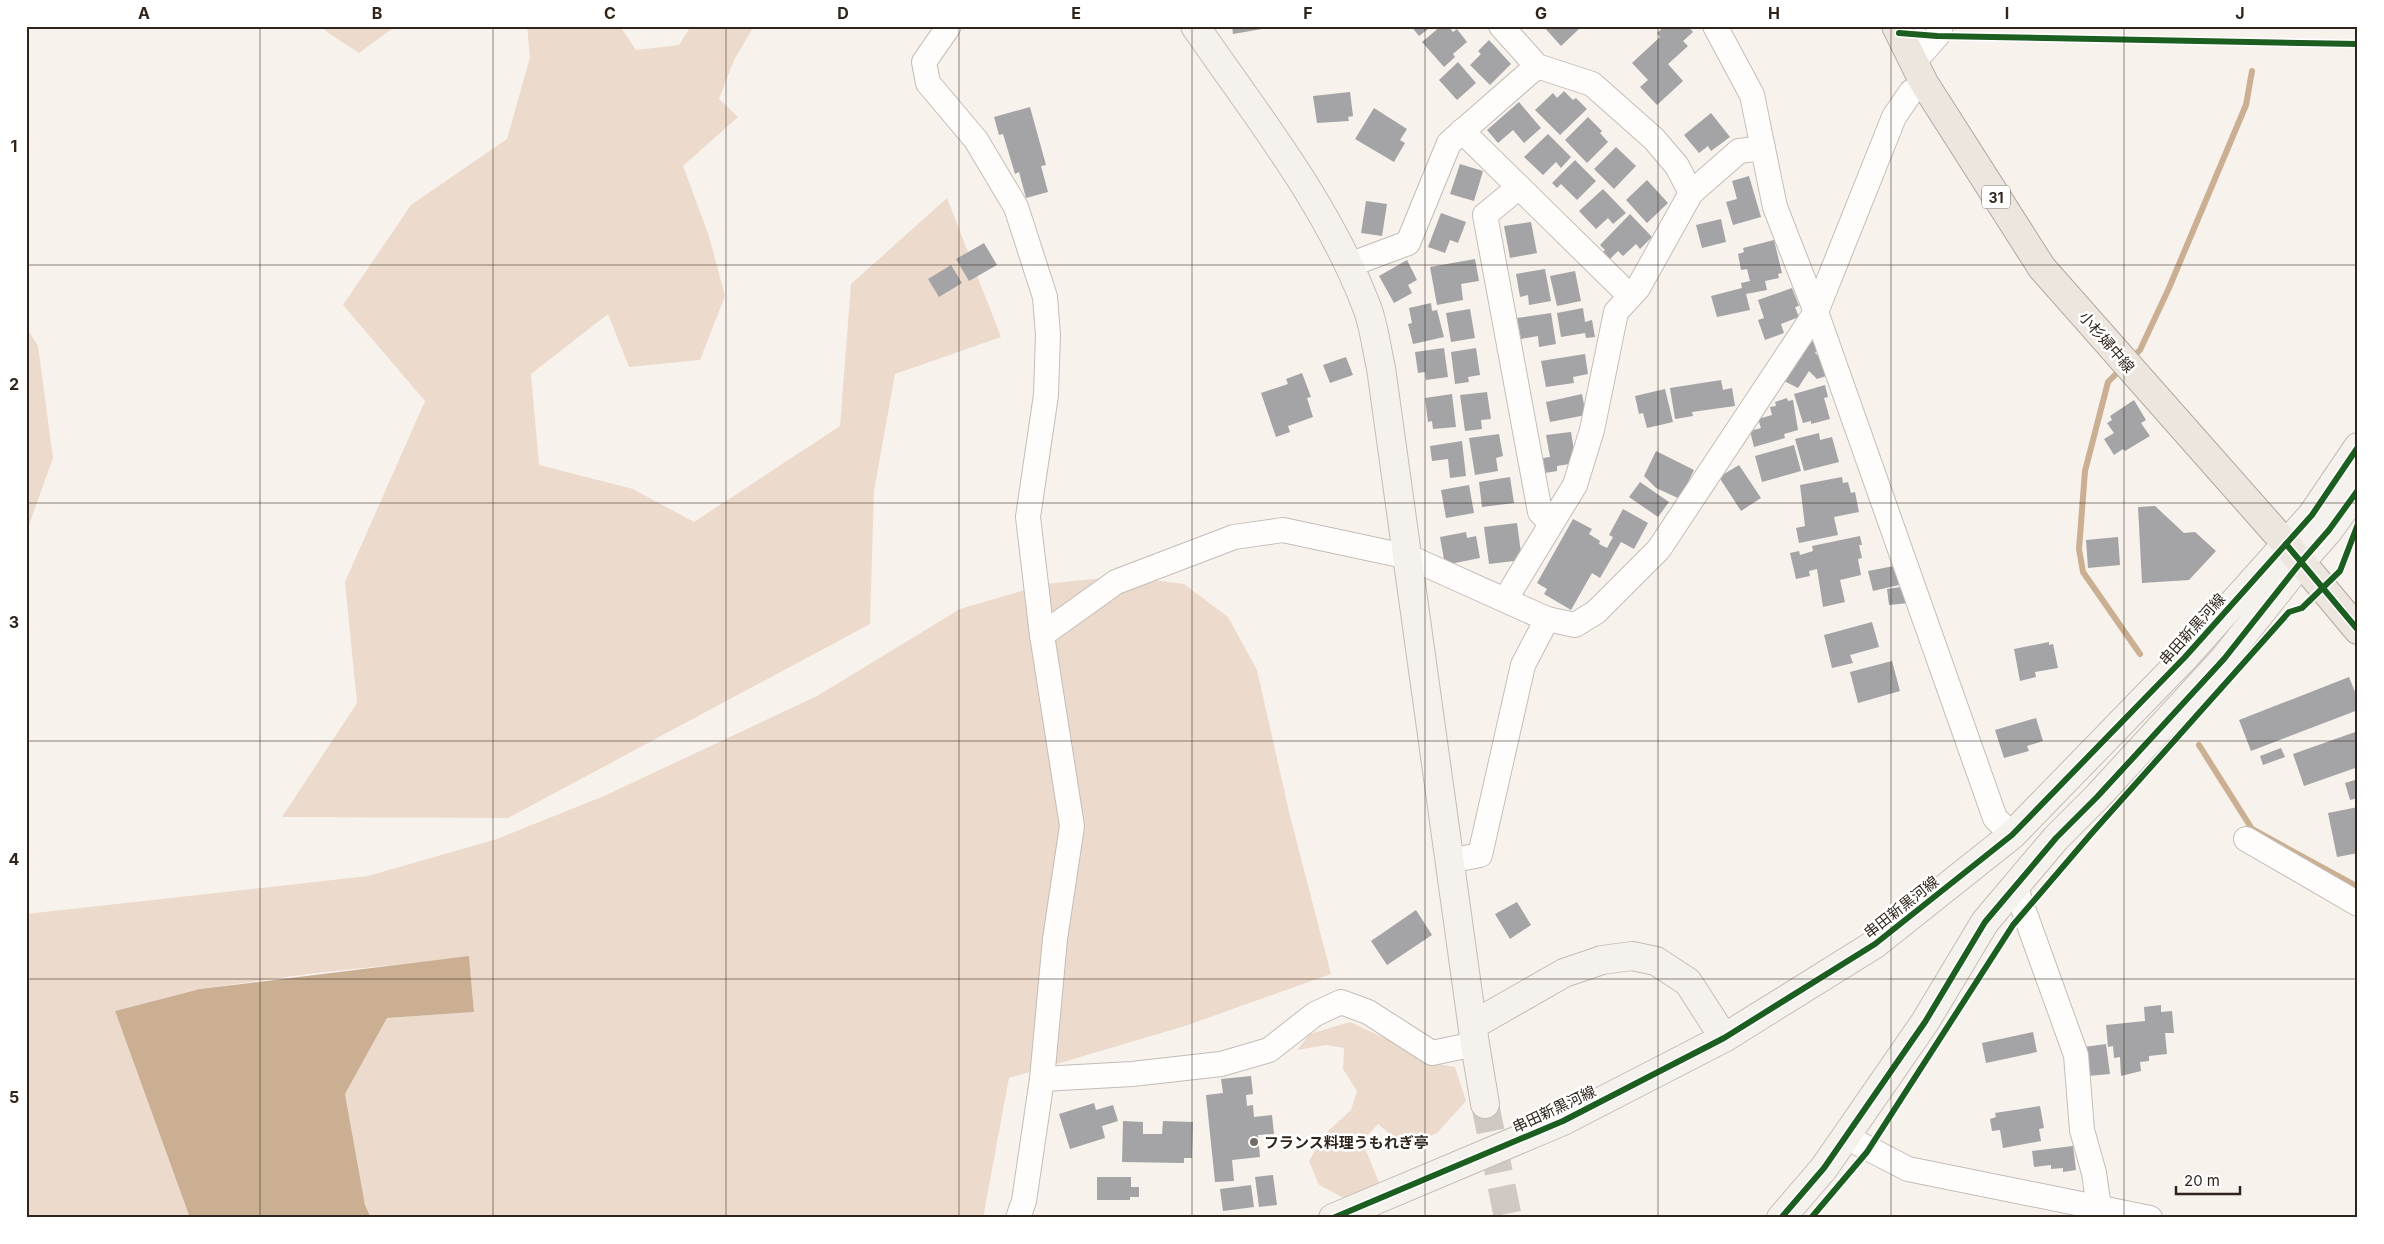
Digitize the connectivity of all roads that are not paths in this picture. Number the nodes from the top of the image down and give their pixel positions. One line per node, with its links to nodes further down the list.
1 (949, 26): 24 (street)
2 (1195, 26): 13 (main road)
3 (1501, 26): 7 (street)
4 (1715, 26): 10 (street)
5 (1896, 26): 8 (main road, 小杉婦中線 / 31)
6 (1941, 26): 8 (street)
7 (1537, 66): 9 (street); 12 (street)
8 (1919, 73): 15 (street); 19 (main road, 小杉婦中線 / 31)
9 (1462, 131): 11 (street); 13 (street)
10 (1763, 148): 12 (street); 15 (street)
11 (1519, 187): 14 (street); 18 (street)
12 (1691, 193): 14 (street)
13 (1349, 265): 20 (main road)
14 (1630, 296): 18 (street)
15 (1816, 312): 22 (street); 25 (street)
16 (2358, 447): 19 (main road, 串田新黒河線)
17 (2358, 490): 19 (main road, 串田新黒河線)
18 (1551, 523): 21 (street)
19 (2293, 553): 23 (main road, 小杉婦中線 / 31); 25 (main road, 串田新黒河線); 28 (main road, 串田新黒河線)
20 (1409, 557): 21 (street); 24 (street); 27 (main road)
21 (1505, 600): 22 (street)
22 (1547, 619): 27 (street)
23 (2358, 630)
24 (1042, 635): 32 (street)
25 (2012, 835): 31 (main road, 串田新黒河線)
26 (2246, 839): 29 (street)
27 (1449, 861): 30 (main road)
28 (2016, 886): 34 (main road, 串田新黒河線); 35 (street)
29 (2358, 904)
30 (1474, 1034): 31 (main road); 32 (street); 33 (main road)
31 (1724, 1038): 37 (main road, 串田新黒河線)
32 (1042, 1079): 36 (street)
33 (1485, 1104)
34 (1846, 1136): 35 (street); 38 (main road, 串田新黒河線)
35 (2098, 1212): 39 (street)
36 (1018, 1218)
37 (1333, 1218)
38 (1781, 1218)
39 (2150, 1218)

